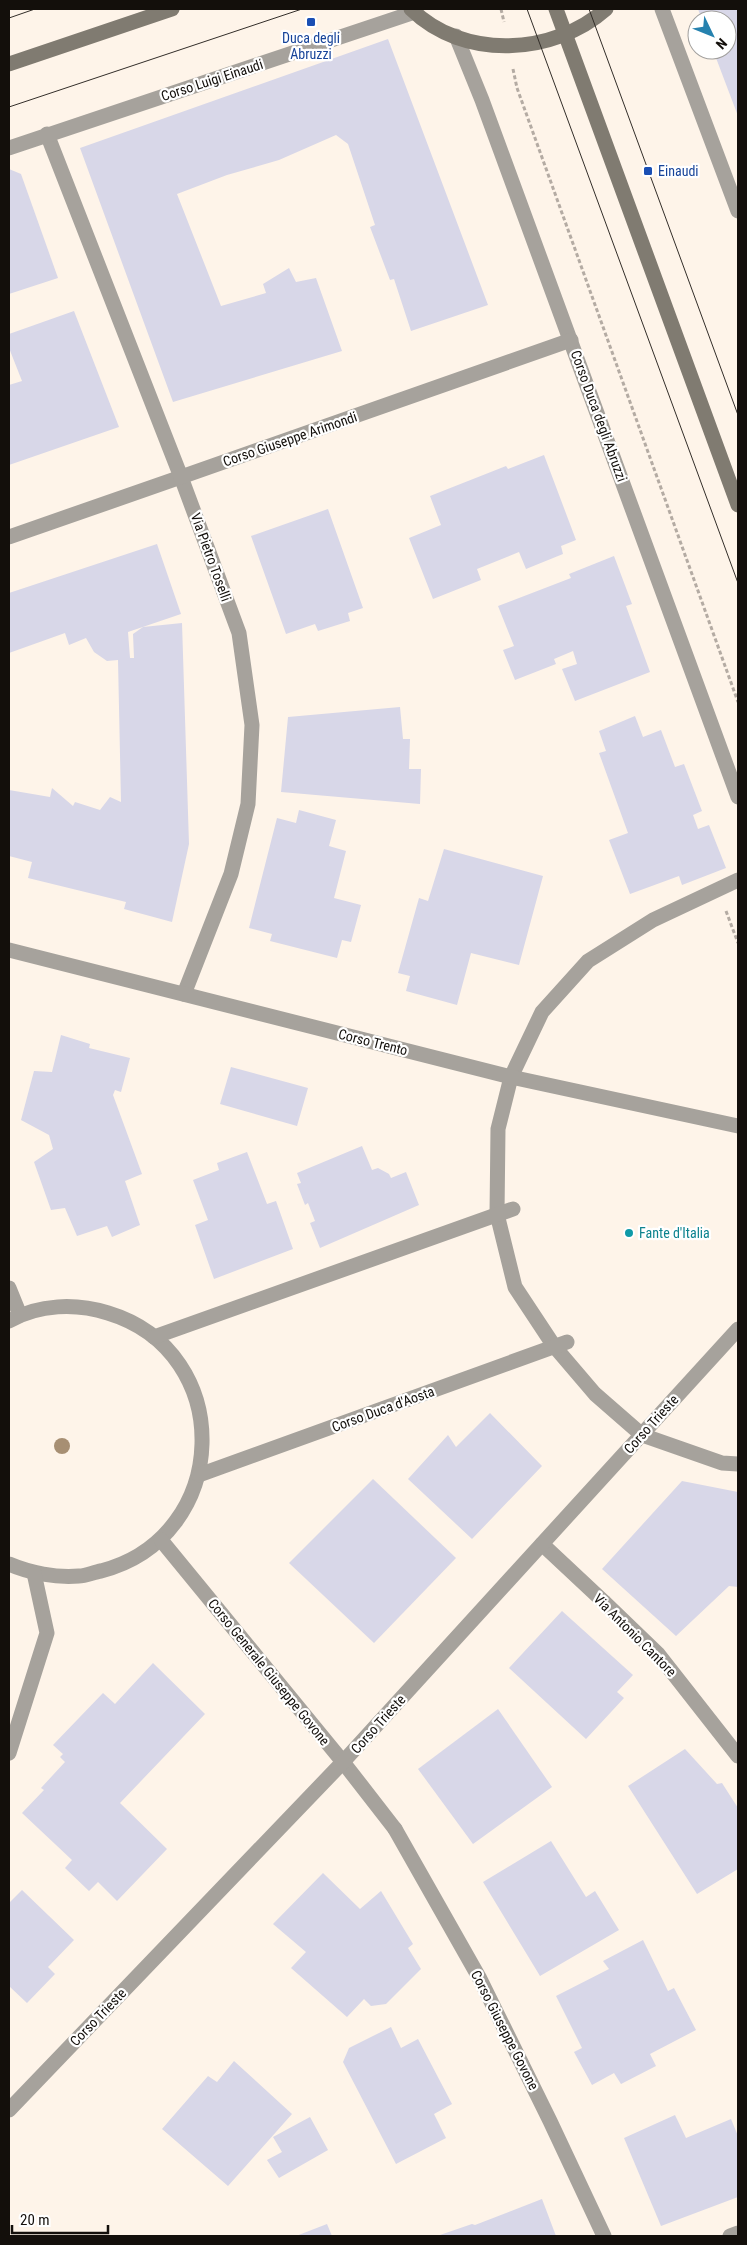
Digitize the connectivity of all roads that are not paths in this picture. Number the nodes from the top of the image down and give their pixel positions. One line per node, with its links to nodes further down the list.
1 (172, 9): 8 (main road)
2 (556, 9): 6 (main road)
3 (606, 9): 6 (main road)
4 (662, 9): 11 (street)
5 (413, 11): 7 (main road); 9 (street, Corso Luigi Einaudi)
6 (565, 35): 7 (main road); 14 (main road)
7 (456, 36): 12 (street, Corso Duca degli Abruzzi)
8 (9, 64)
9 (47, 134): 10 (street, Corso Luigi Einaudi); 13 (street, Via Pietro Toselli)
10 (9, 148)
11 (738, 211)
12 (571, 340): 13 (street, Corso Giuseppe Arimondi); 16 (street, Corso Duca degli Abruzzi)
13 (181, 477): 15 (street, Corso Giuseppe Arimondi); 19 (street, Via Pietro Toselli)
14 (738, 505)
15 (9, 536)
16 (738, 797)
17 (738, 880): 20 (street)
18 (9, 950): 19 (street, Corso Trento)
19 (184, 994): 20 (street, Corso Trento)
20 (511, 1077): 21 (street, Corso Trento); 23 (street)
21 (738, 1126)
22 (513, 1209): 23 (street)
23 (497, 1214): 27 (street); 28 (street)
24 (9, 1288): 25 (street)
25 (14, 1318): 27 (street)
26 (738, 1329): 29 (street, Corso Trieste)
27 (154, 1337): 31 (street)
28 (561, 1344): 29 (street); 31 (street, Corso Duca d'Aosta)
29 (642, 1435): 30 (street); 33 (street, Corso Trieste)
30 (738, 1464)
31 (199, 1476): 32 (street)
32 (161, 1540): 35 (street); 38 (street, Corso Generale Giuseppe Govone)
33 (542, 1544): 37 (street, Via Antonio Cantore); 38 (street, Corso Trieste)
34 (9, 1564): 35 (street)
35 (34, 1573): 36 (street)
36 (9, 1753)
37 (738, 1756)
38 (343, 1762): 39 (street, Corso Generale Giuseppe Govone); 40 (street, Corso Trieste)
39 (395, 1829): 42 (street, Corso Giuseppe Govone)
40 (9, 2110)
41 (738, 2233): 43 (street)
42 (604, 2236)
43 (730, 2236)

